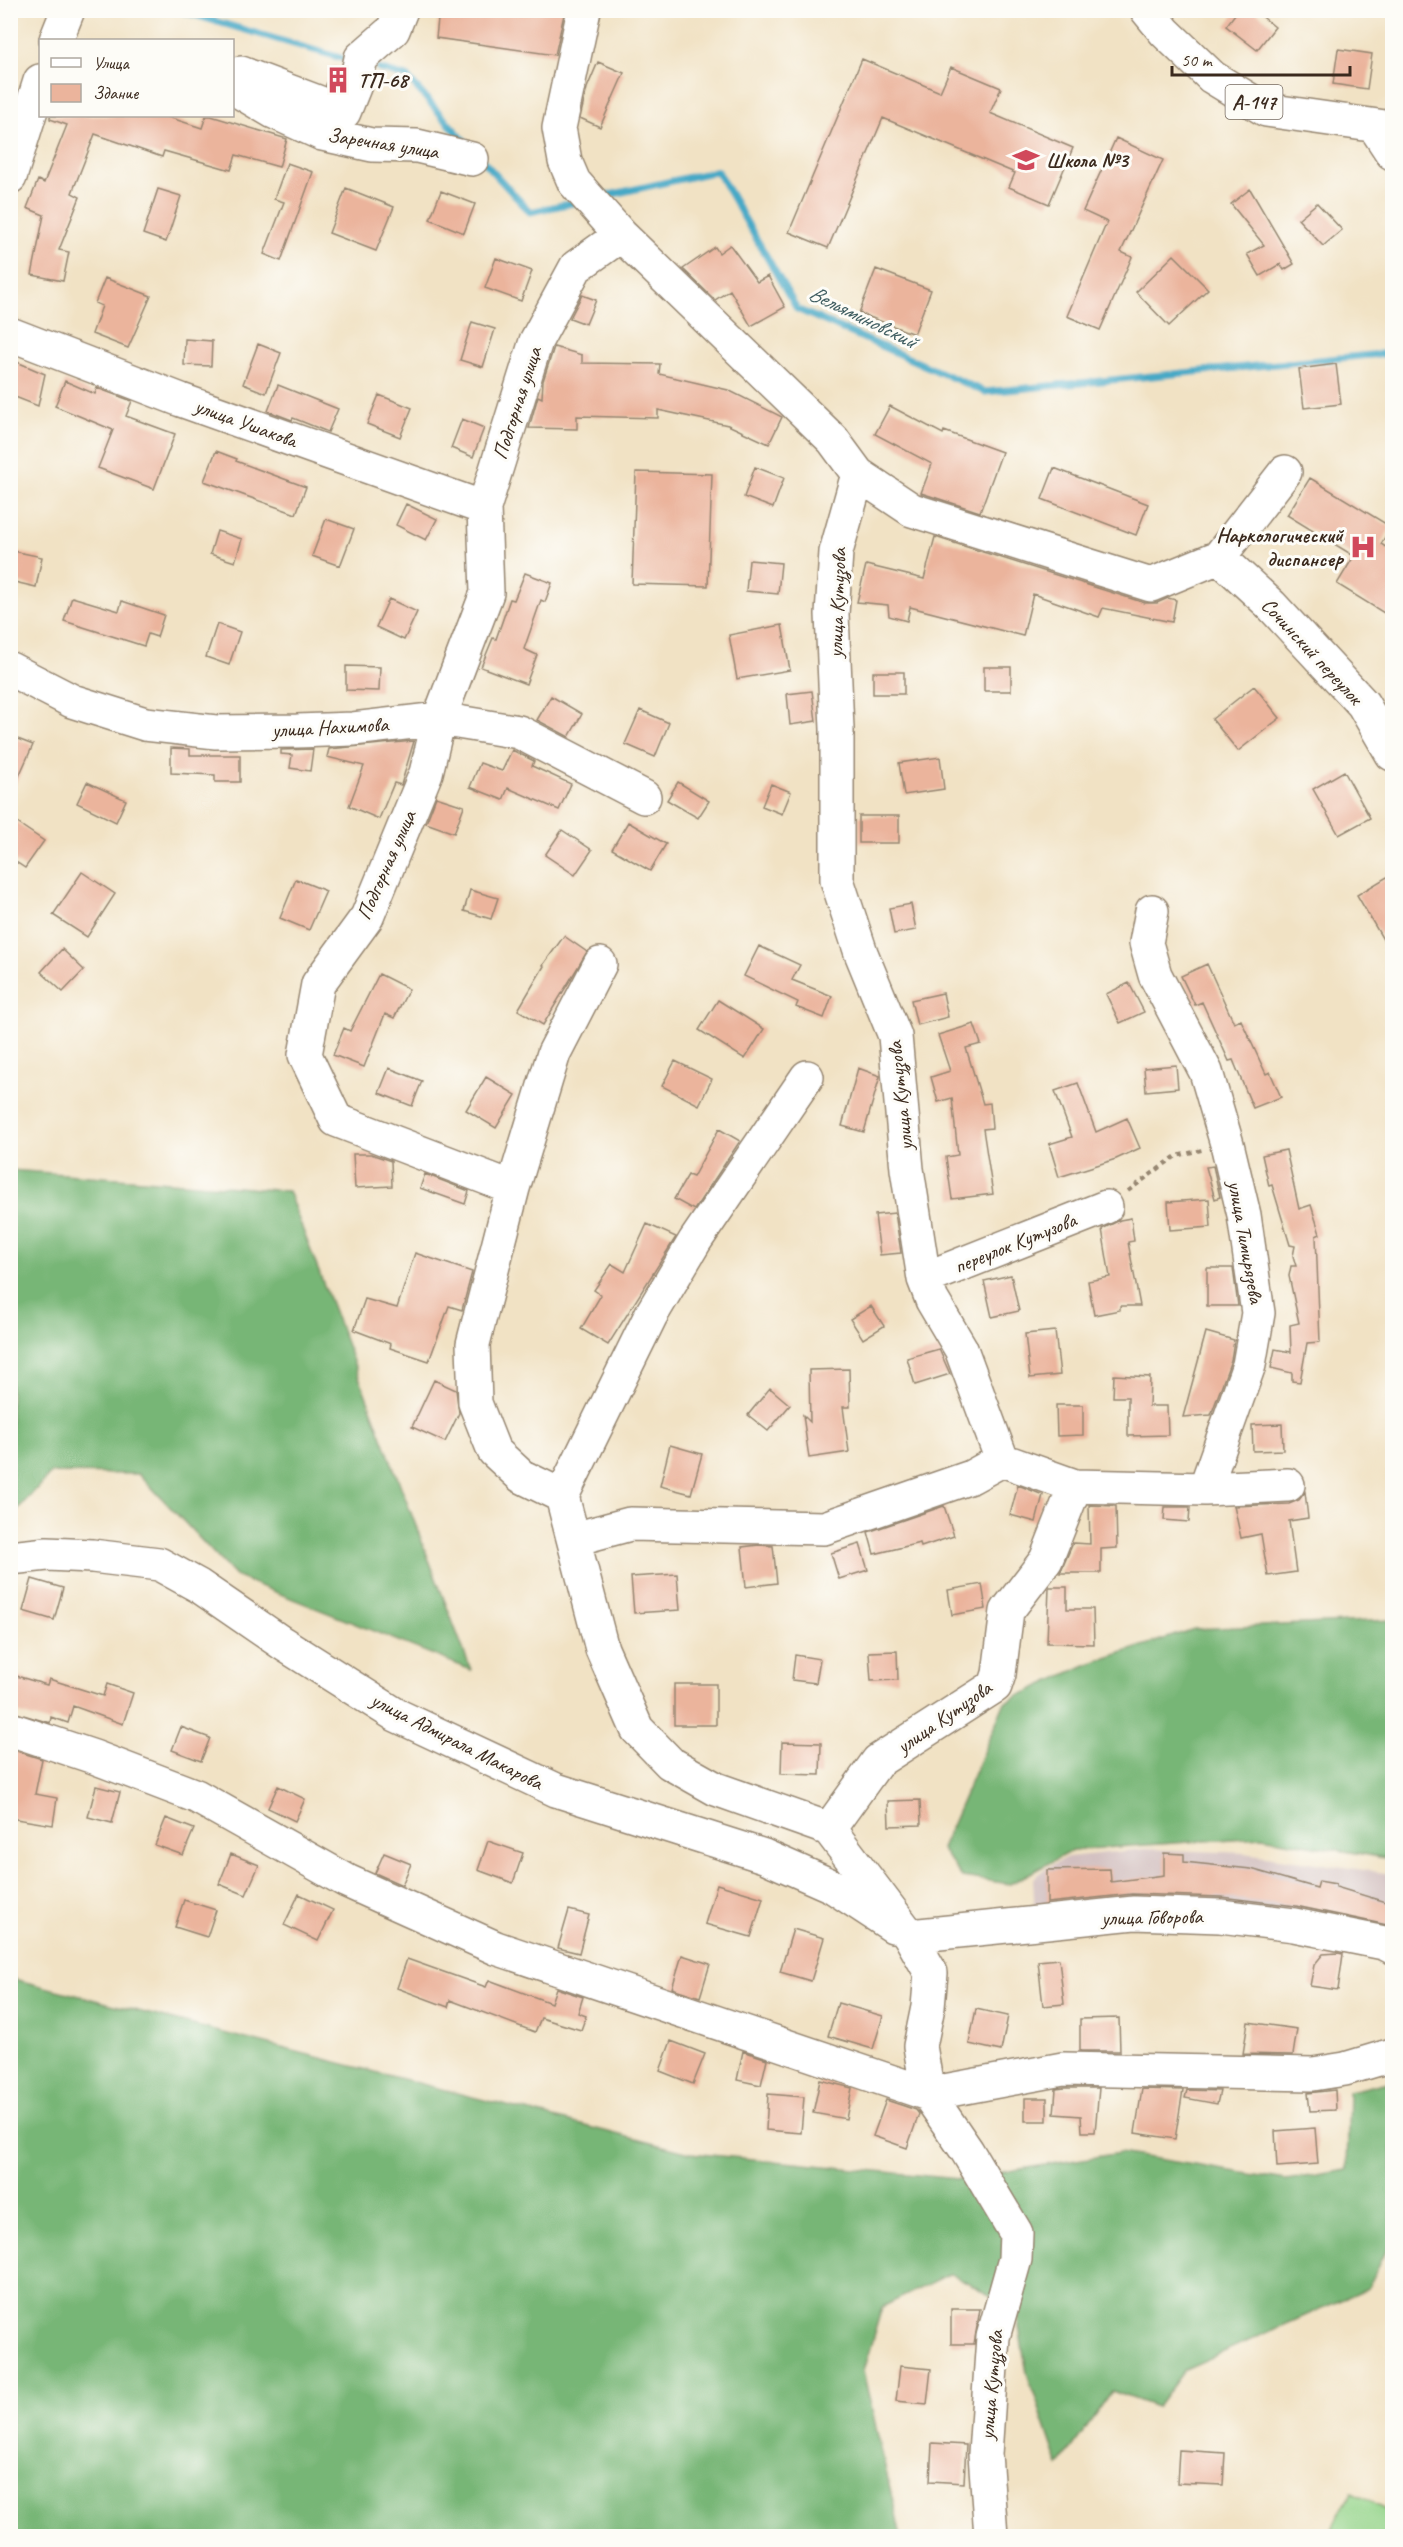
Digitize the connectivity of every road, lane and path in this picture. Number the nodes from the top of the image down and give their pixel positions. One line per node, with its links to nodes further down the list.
1 (68, 10): 5 (main road)
2 (400, 10): 6 (main road)
3 (584, 10): 13 (main road)
4 (1147, 10): 9 (main road, А-147)
5 (56, 39)
6 (234, 74)
7 (39, 84): 12 (main road)
8 (234, 88): 11 (main road, Заречная улица)
9 (1384, 127): 10 (main road)
10 (1392, 153)
11 (472, 159)
12 (10, 177)
13 (621, 235): 16 (main road); 17 (main road, Подгорная улица)
14 (10, 334): 17 (main road, улица Ушакова)
15 (1285, 472): 18 (main road)
16 (858, 474): 18 (main road); 29 (main road, улица Кутузова)
17 (483, 508): 20 (main road, Подгорная улица)
18 (1220, 557): 21 (main road, Сочинский переулок)
19 (10, 669): 20 (main road, улица Нахимова)
20 (439, 719): 22 (main road, улица Нахимова); 27 (main road, Подгорная улица)
21 (1392, 754)
22 (644, 797)
23 (1152, 911): 26 (main road, улица Тимирязева)
24 (600, 964): 27 (main road)
25 (807, 1077): 34 (main road)
26 (1227, 1144): 28 (path); 33 (main road, улица Тимирязева)
27 (513, 1188): 34 (main road)
28 (1106, 1207): 29 (main road, переулок Кутузова)
29 (924, 1280): 30 (main road, улица Кутузова)
30 (1002, 1460): 32 (main road); 35 (main road)
31 (1288, 1485): 33 (main road)
32 (1075, 1486): 33 (main road); 38 (main road, улица Кутузова)
33 (1205, 1489)
34 (562, 1496): 35 (main road)
35 (574, 1539): 38 (main road)
36 (10, 1558): 39 (main road, улица Адмирала Макарова)
37 (10, 1729): 42 (main road)
38 (829, 1829): 39 (main road, улица Кутузова)
39 (910, 1936): 40 (main road, улица Говорова); 42 (main road, улица Кутузова)
40 (1392, 1947)
41 (1392, 2055): 42 (main road)
42 (928, 2094): 43 (main road, улица Кутузова)
43 (991, 2536)

